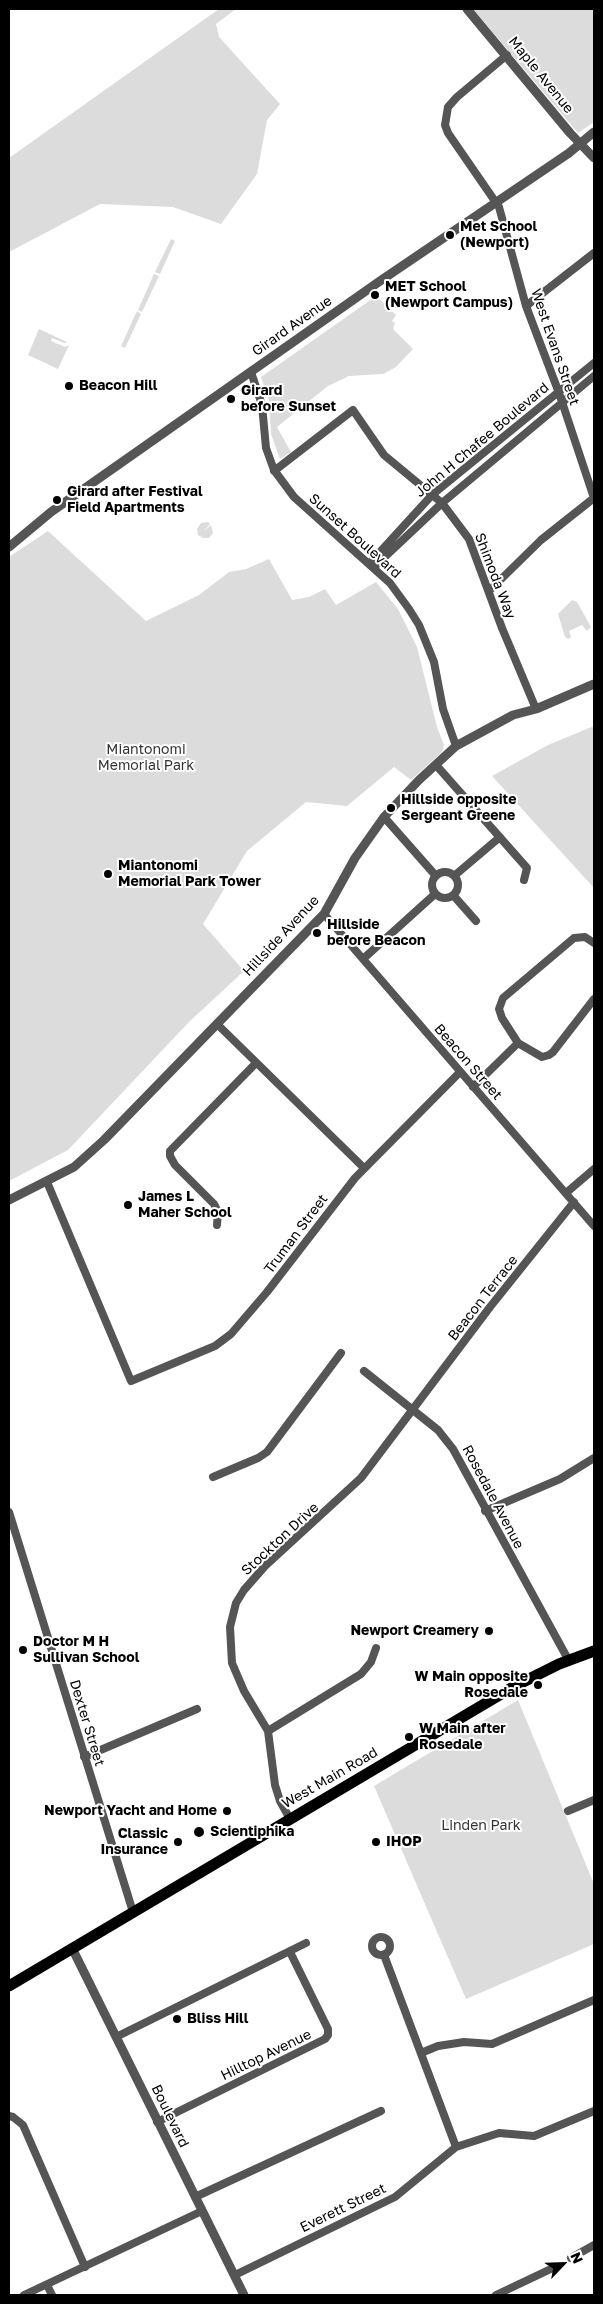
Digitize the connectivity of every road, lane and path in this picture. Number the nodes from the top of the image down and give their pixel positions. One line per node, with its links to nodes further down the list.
1 (467, 9): 2 (street, Maple Avenue)
2 (507, 56): 4 (street, Maple Avenue); 6 (street, West Evans Street)
3 (594, 132): 4 (street, Girard Avenue)
4 (581, 144): 5 (street, Maple Avenue); 6 (street, Girard Avenue)
5 (594, 158)
6 (497, 203): 8 (street, West Evans Street); 10 (street, Girard Avenue)
7 (594, 252): 8 (street)
8 (526, 306): 12 (street, West Evans Street)
9 (594, 363): 12 (street, John H Chafee Boulevard)
10 (251, 372): 14 (street, Sunset Boulevard); 18 (street, Girard Avenue)
11 (594, 376): 13 (street, John H Chafee Boulevard)
12 (559, 393): 13 (street, West Evans Street); 15 (street, John H Chafee Boulevard)
13 (561, 402): 16 (street, West Evans Street); 17 (street, John H Chafee Boulevard)
14 (274, 471): 15 (street, Shimoda Way); 19 (street, Sunset Boulevard)
15 (432, 495): 17 (street, Shimoda Way); 19 (street, John H Chafee Boulevard)
16 (594, 498): 20 (street)
17 (442, 502): 19 (street, John H Chafee Boulevard); 20 (street, Shimoda Way)
18 (9, 547)
19 (372, 565): 23 (street, Sunset Boulevard)
20 (489, 591): 22 (street, Shimoda Way)
21 (594, 684): 22 (street, Hillside Avenue)
22 (536, 709): 23 (street, Hillside Avenue)
23 (456, 746): 24 (street, Hillside Avenue)
24 (436, 765): 25 (street, Hillside Avenue); 26 (street)
25 (384, 818): 27 (street); 32 (street, Hillside Avenue)
26 (500, 837): 28 (street); 29 (street)
27 (436, 876): 28 (street); 30 (street)
28 (454, 876): 31 (street)
29 (524, 880)
30 (435, 894): 31 (street); 35 (street)
31 (453, 894): 33 (street)
32 (324, 914): 35 (street, Beacon Street); 37 (street, Hillside Avenue)
33 (476, 921)
34 (594, 944): 38 (street)
35 (363, 958): 40 (street, Beacon Street)
36 (594, 999): 38 (street)
37 (217, 1024): 39 (street); 44 (street, Hillside Avenue)
38 (518, 1043): 41 (street)
39 (256, 1063): 42 (street); 48 (street)
40 (460, 1072): 41 (street, Beacon Street); 42 (street, Truman Street)
41 (473, 1087): 45 (street, Beacon Street)
42 (364, 1168): 44 (street, Truman Street)
43 (594, 1169): 45 (street)
44 (47, 1182): 46 (street, Hillside Avenue)
45 (566, 1193): 47 (street, Beacon Street)
46 (9, 1200)
47 (574, 1202): 49 (street, Beacon Street); 52 (street, Beacon Terrace)
48 (217, 1225)
49 (594, 1226)
50 (341, 1353): 54 (street)
51 (364, 1371): 52 (street, Rosedale Avenue)
52 (414, 1411): 55 (street, Rosedale Avenue); 61 (street, Stockton Drive)
53 (594, 1458): 55 (street)
54 (213, 1477)
55 (485, 1511): 59 (street, Rosedale Avenue)
56 (9, 1512): 62 (street, Dexter Street)
57 (376, 1648): 61 (street)
58 (594, 1652): 59 (main road, West Main Road)
59 (569, 1661): 65 (main road, West Main Road)
60 (197, 1708): 62 (street)
61 (268, 1731): 65 (street, Stockton Drive)
62 (84, 1757): 66 (street, Dexter Street)
63 (594, 1800): 64 (street)
64 (568, 1812)
65 (290, 1819): 66 (main road, West Main Road)
66 (133, 1912): 68 (main road, West Main Road)
67 (306, 1944): 69 (street)
68 (72, 1948): 71 (main road, West Main Road); 73 (street, Boulevard)
69 (290, 1952): 73 (street); 78 (street, Hilltop Avenue)
70 (384, 1955): 74 (street)
71 (9, 1986)
72 (594, 2000): 74 (street)
73 (116, 2037): 78 (street, Boulevard)
74 (421, 2053): 79 (street)
75 (381, 2111): 80 (street)
76 (594, 2111): 79 (street, Everett Street)
77 (9, 2116): 84 (street)
78 (157, 2122): 80 (street, Boulevard)
79 (456, 2147): 86 (street, Everett Street)
80 (195, 2197): 81 (street, Boulevard)
81 (202, 2211): 84 (street); 86 (street, Boulevard)
82 (594, 2245): 83 (street)
83 (571, 2258)
84 (85, 2267): 87 (street)
85 (555, 2267): 91 (street)
86 (235, 2275): 90 (street, Boulevard)
87 (47, 2284): 88 (street); 89 (street)
88 (24, 2295)
89 (52, 2295)
90 (244, 2295)
91 (496, 2295)

